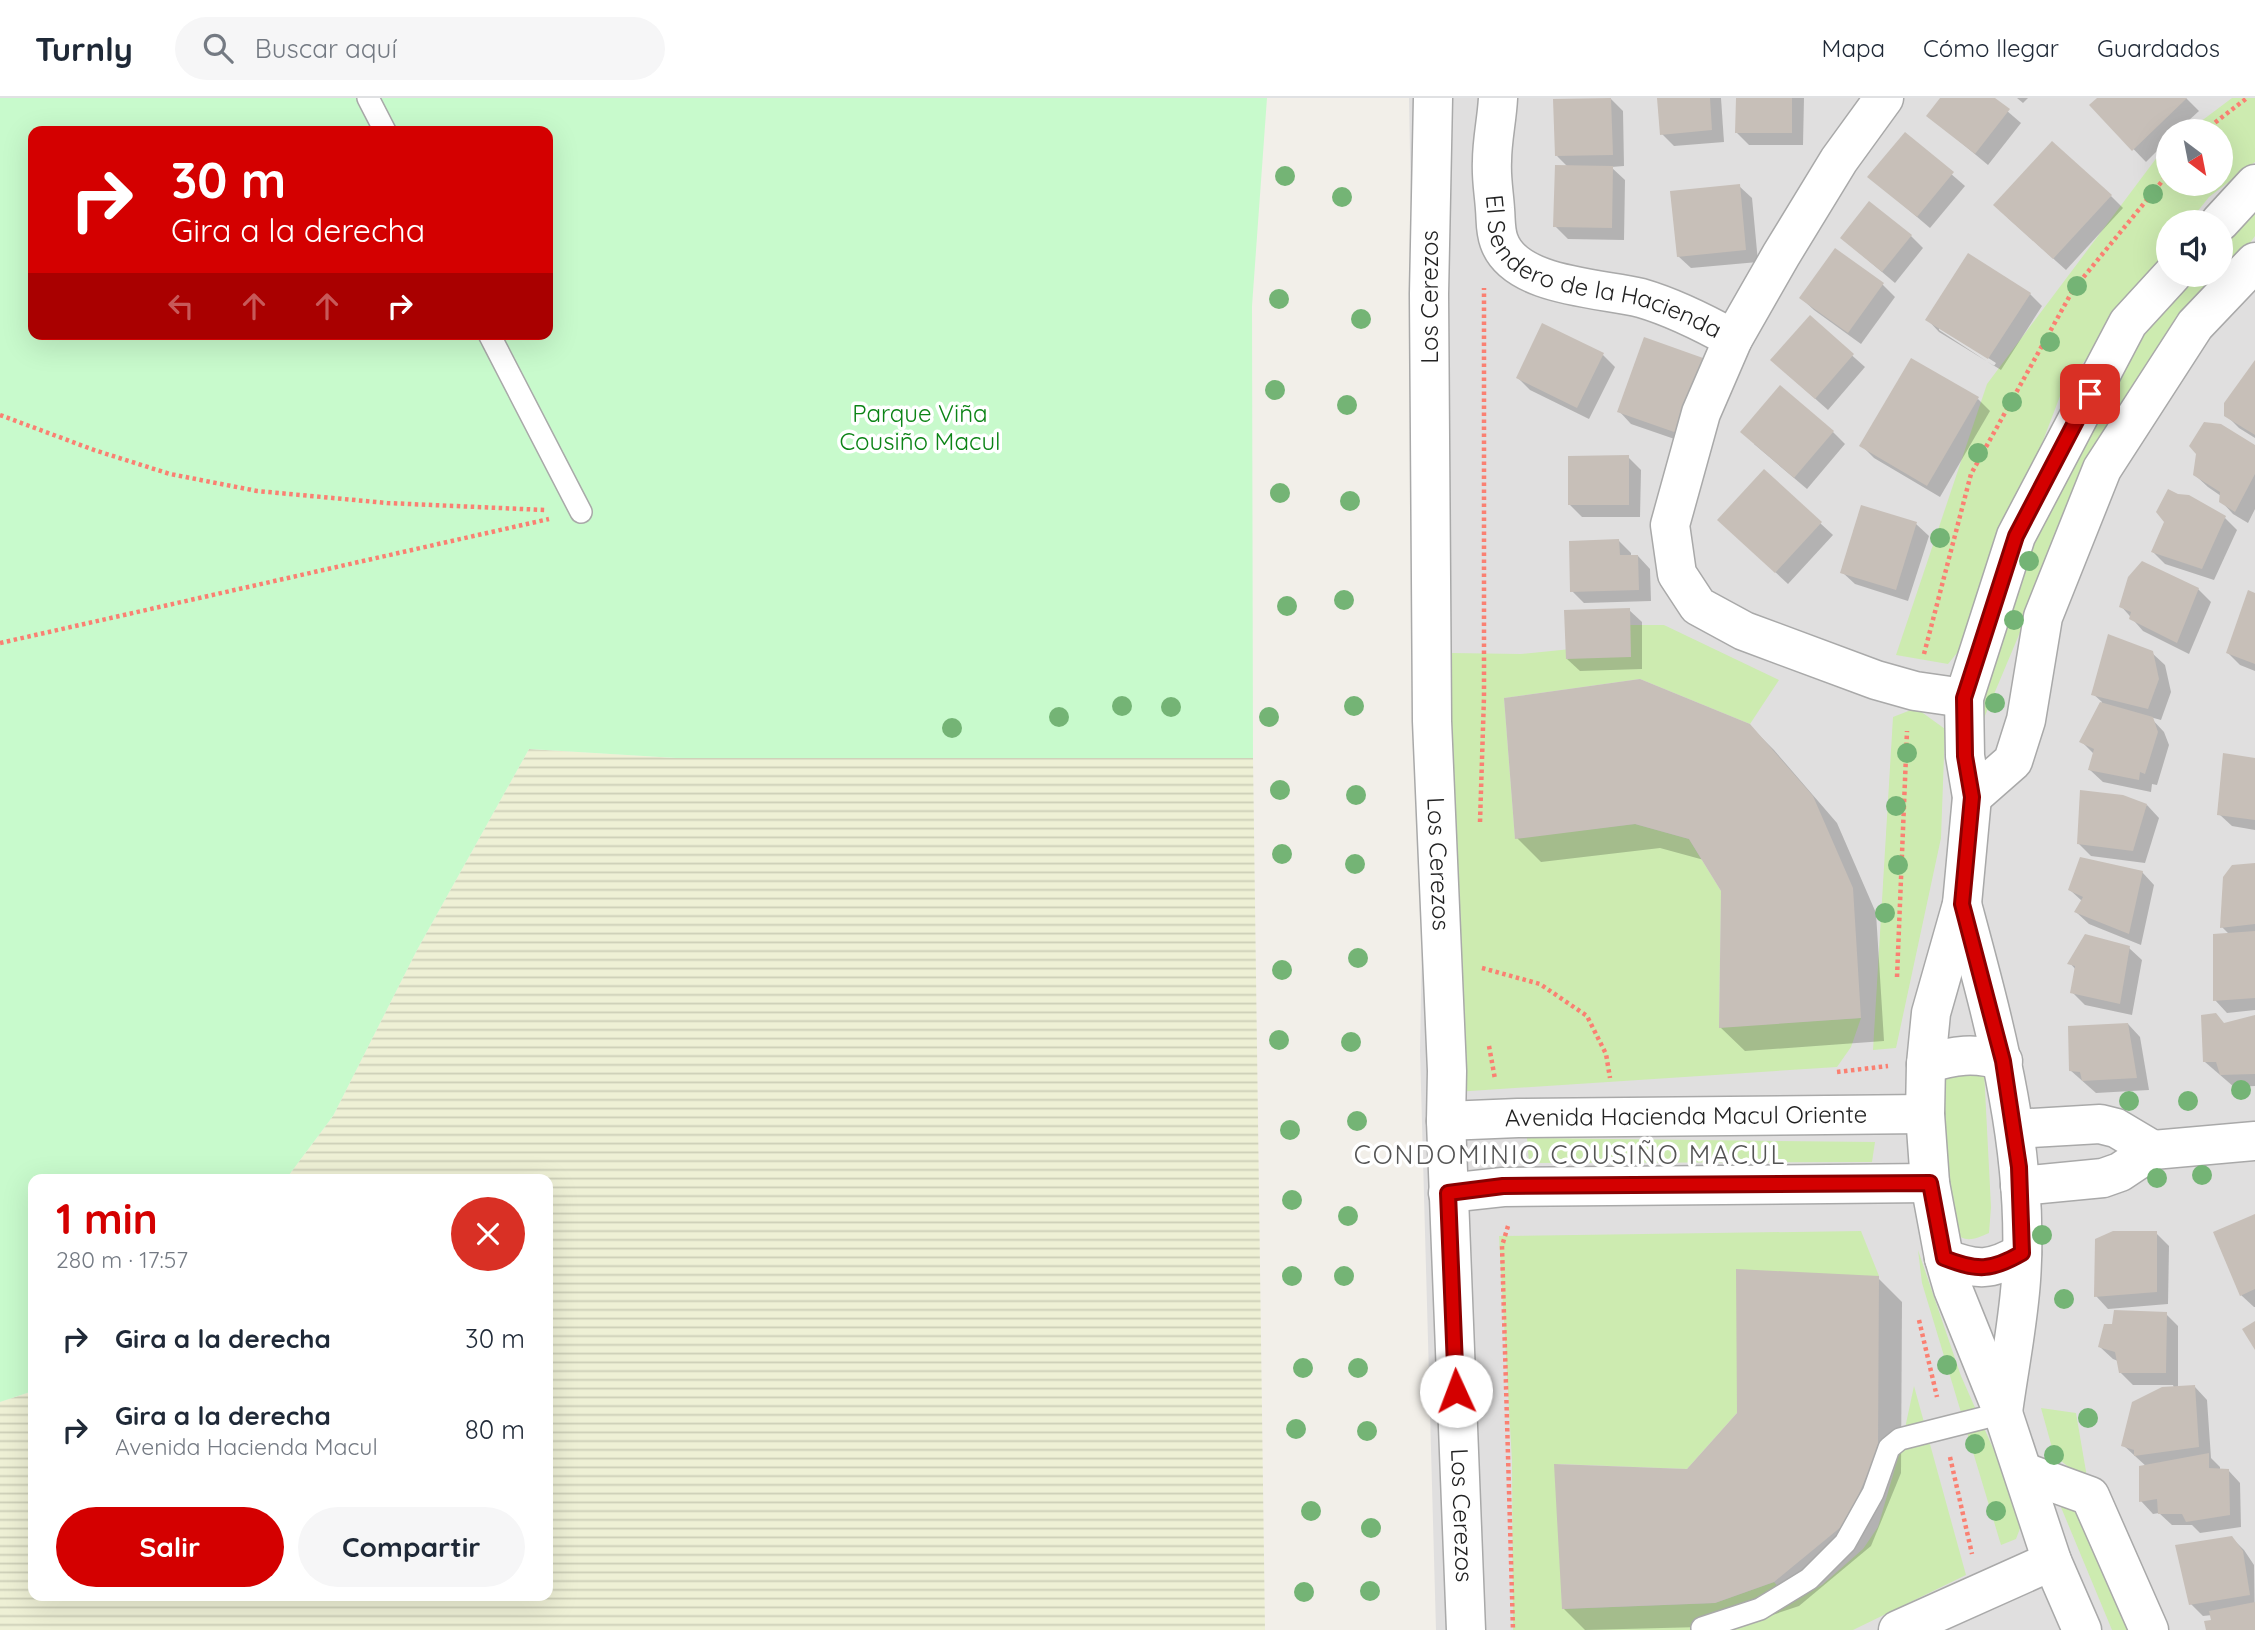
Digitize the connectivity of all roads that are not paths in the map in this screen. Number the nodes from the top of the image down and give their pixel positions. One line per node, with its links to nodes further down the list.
1 (368, 98): 5 (lane)
2 (1433, 98): 19 (street, Los Cerezos)
3 (1498, 98): 10 (street, El Sendero de la Hacienda)
4 (1884, 98): 10 (street, El Sendero de la Hacienda)
5 (382, 126)
6 (2255, 184): 7 (street)
7 (2231, 210)
8 (2255, 262): 14 (street)
9 (2161, 287): 13 (street)
10 (1733, 339): 13 (street, El Sendero de la Hacienda)
11 (492, 340): 12 (lane)
12 (581, 512)
13 (1964, 698): 14 (street)
14 (1972, 797): 15 (street)
15 (1962, 904): 16 (street); 17 (street)
16 (2003, 1061): 17 (street); 20 (street)
17 (1911, 1065): 18 (street)
18 (1925, 1114): 19 (street, Avenida Hacienda Macul Oriente); 23 (street)
19 (1446, 1121): 25 (street, Los Cerezos)
20 (2015, 1129): 22 (street); 24 (street)
21 (2255, 1140): 22 (street)
22 (2153, 1150): 24 (street)
23 (1930, 1183): 25 (street); 27 (street)
24 (2020, 1186): 26 (street)
25 (1448, 1193): 32 (street, Los Cerezos)
26 (2022, 1253): 27 (street); 28 (street)
27 (1944, 1258): 28 (street)
28 (2003, 1413): 29 (street); 31 (lane)
29 (2024, 1472): 30 (street); 35 (street)
30 (2052, 1560): 33 (street); 34 (street)
31 (1702, 1628)
32 (1466, 1630)
33 (1898, 1630)
34 (2082, 1630)
35 (2149, 1630)

